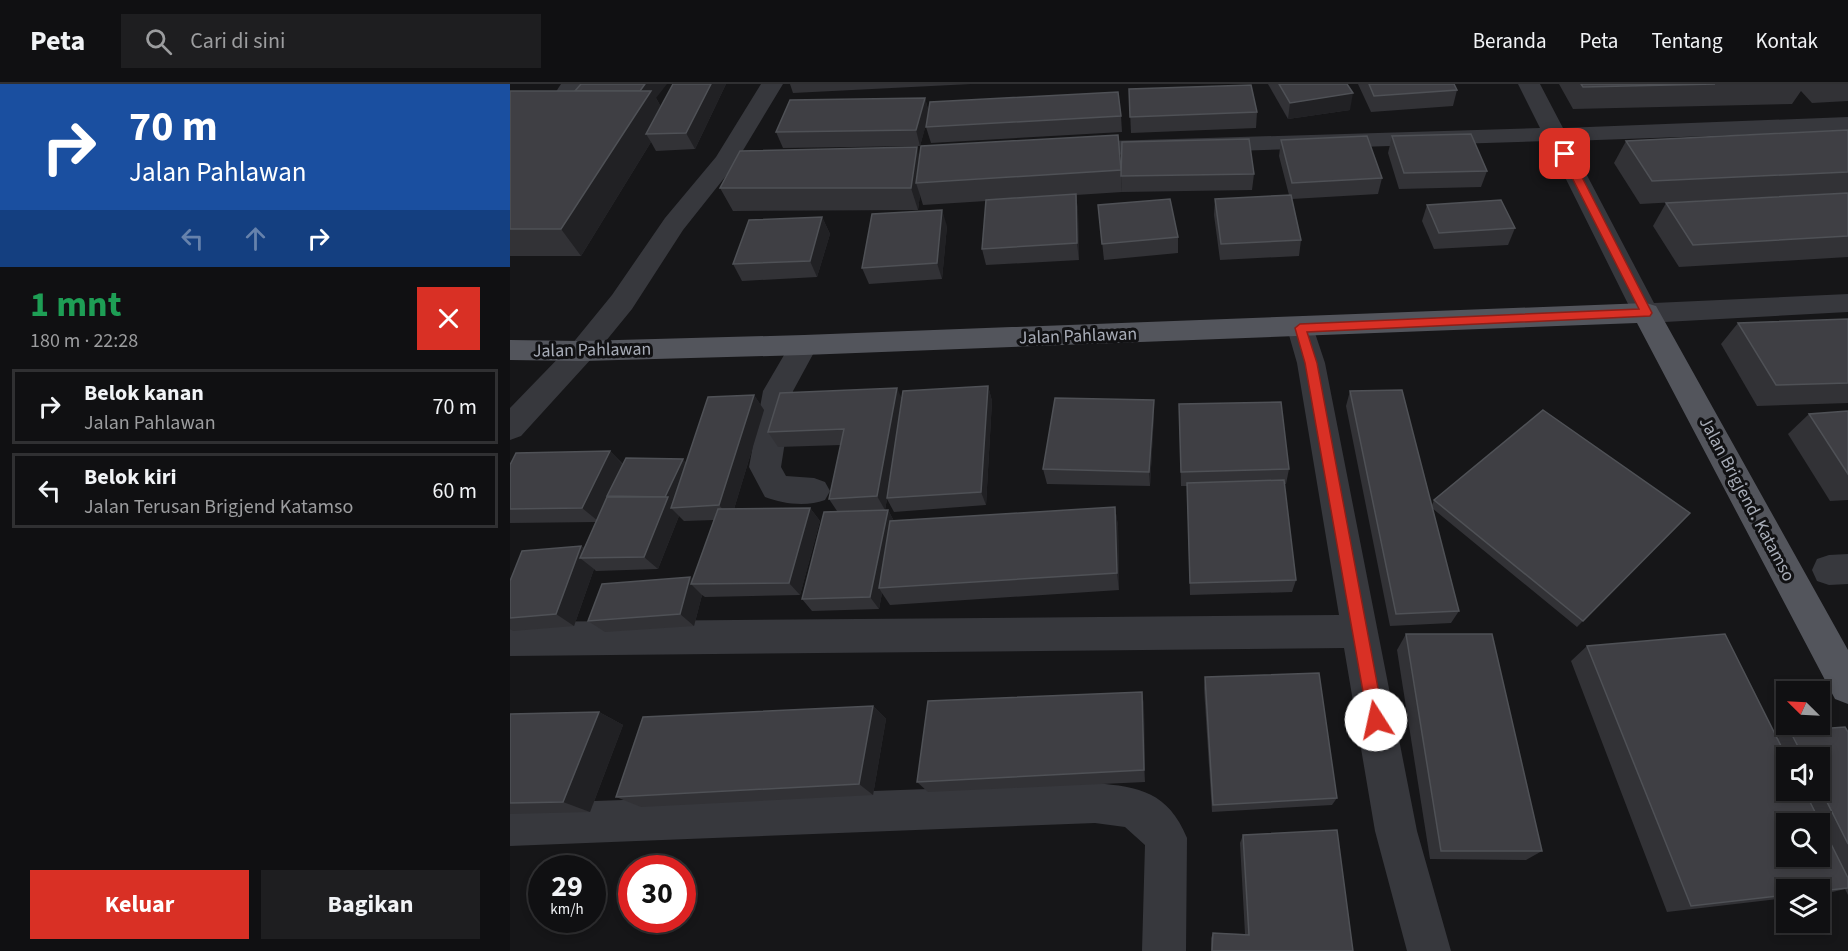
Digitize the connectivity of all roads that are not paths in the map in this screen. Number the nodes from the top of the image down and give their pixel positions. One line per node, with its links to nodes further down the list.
1 (572, 84): 4 (street)
2 (772, 84): 9 (street)
3 (1528, 84): 6 (street)
4 (559, 104)
5 (1848, 124): 6 (street)
6 (1560, 134): 7 (street); 11 (street)
7 (1048, 150)
8 (798, 157): 9 (street)
9 (726, 160): 15 (street)
10 (1848, 303): 11 (street)
11 (1646, 313): 12 (main road, Jalan Pahlawan); 20 (main road, Jalan Brigjend. Katamso)
12 (1300, 328): 13 (main road, Jalan Pahlawan); 18 (street)
13 (804, 345): 15 (main road, Jalan Pahlawan); 17 (street)
14 (510, 350): 15 (main road, Jalan Pahlawan)
15 (582, 351): 16 (street)
16 (510, 428)
17 (814, 491)
18 (1361, 631): 19 (street); 23 (street)
19 (510, 639)
20 (1848, 686)
21 (510, 825): 22 (street)
22 (1164, 951)
23 (1429, 951)

